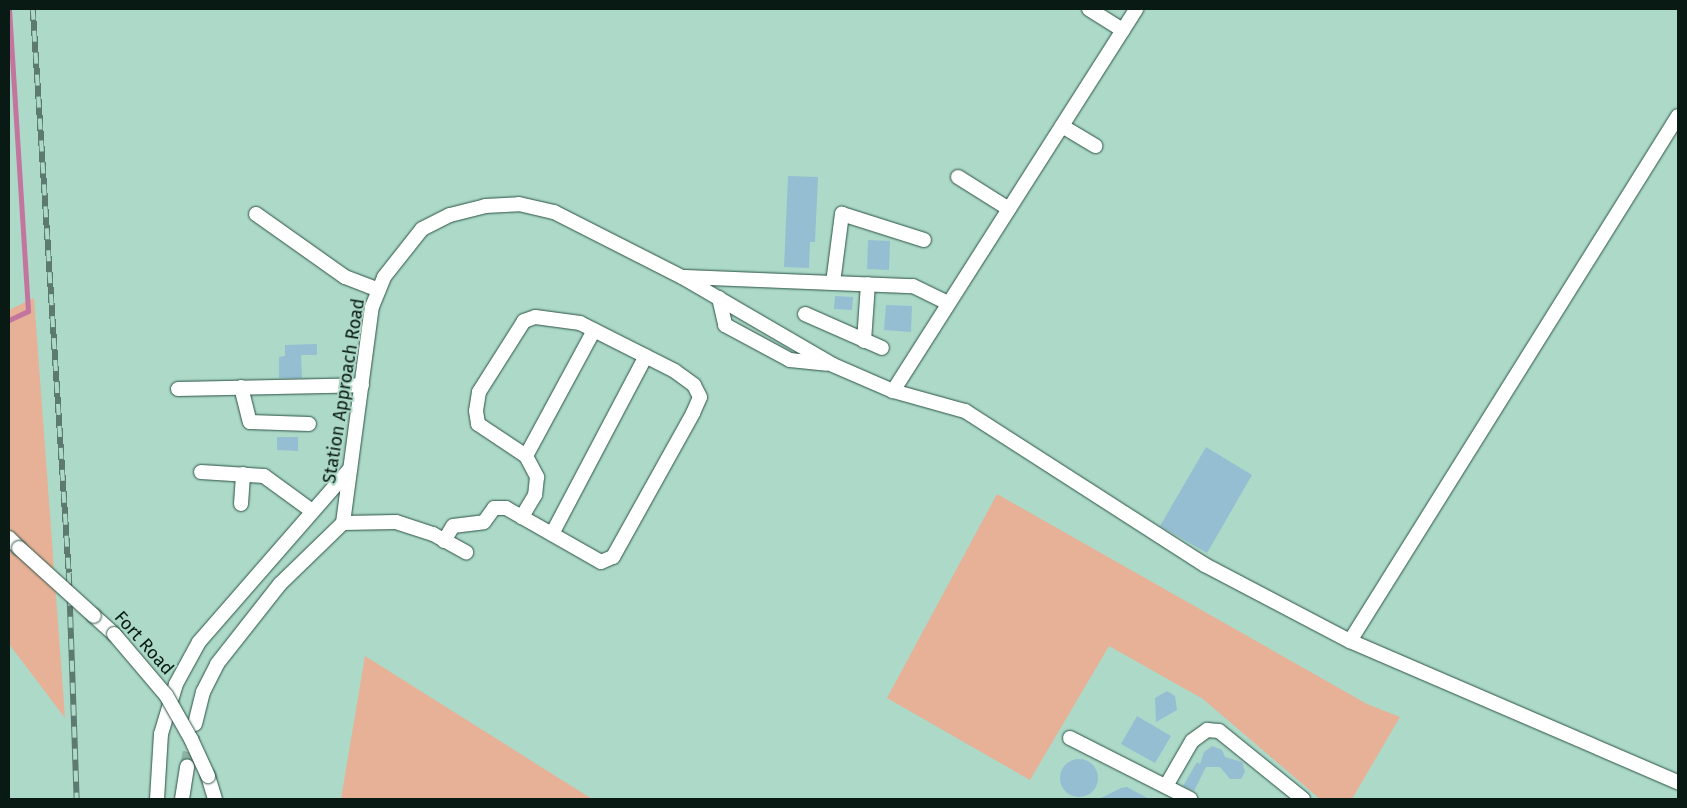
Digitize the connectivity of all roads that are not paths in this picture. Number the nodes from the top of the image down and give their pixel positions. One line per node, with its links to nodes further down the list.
1 (1089, 9): 3 (street)
2 (1136, 9): 3 (street)
3 (1123, 30): 5 (street)
4 (1678, 116): 40 (street)
5 (1062, 126): 6 (street); 8 (street)
6 (1095, 146)
7 (958, 177): 8 (street)
8 (1009, 209): 16 (street)
9 (256, 214): 14 (street)
10 (924, 240): 12 (street)
11 (682, 277): 12 (street); 14 (street, Station Approach Road); 15 (street, Station Approach Road)
12 (833, 283): 13 (street)
13 (868, 284): 16 (street); 19 (street)
14 (379, 290): 23 (street, Station Approach Road)
15 (719, 298): 22 (street, Station Approach Road); 22 (street)
16 (948, 303): 26 (street)
17 (805, 314): 19 (street)
18 (594, 330): 21 (street); 28 (street); 28 (street)
19 (864, 341): 20 (street)
20 (882, 348)
21 (646, 356): 36 (street); 36 (street)
22 (833, 365): 26 (street)
23 (362, 385): 24 (street); 29 (street, Station Approach Road)
24 (241, 387): 25 (street); 27 (street)
25 (178, 389)
26 (893, 391): 40 (street)
27 (309, 424)
28 (526, 456): 34 (street)
29 (350, 469): 33 (street); 35 (street, Station Approach Road)
30 (201, 472): 31 (street)
31 (243, 474): 32 (street); 33 (street)
32 (241, 504)
33 (312, 512): 46 (street)
34 (522, 517): 36 (street); 37 (street)
35 (343, 523): 37 (street); 41 (street)
36 (552, 534)
37 (444, 541): 39 (street)
38 (14, 543): 48 (street, Fort Road, bridge)
39 (466, 552)
40 (1350, 641): 44 (street)
41 (195, 724)
42 (1070, 738): 45 (street)
43 (188, 766): 47 (street)
44 (1678, 782)
45 (1166, 786): 49 (street); 50 (street)
46 (157, 799)
47 (182, 799)
48 (215, 799)
49 (1190, 799)
50 (1303, 799)

